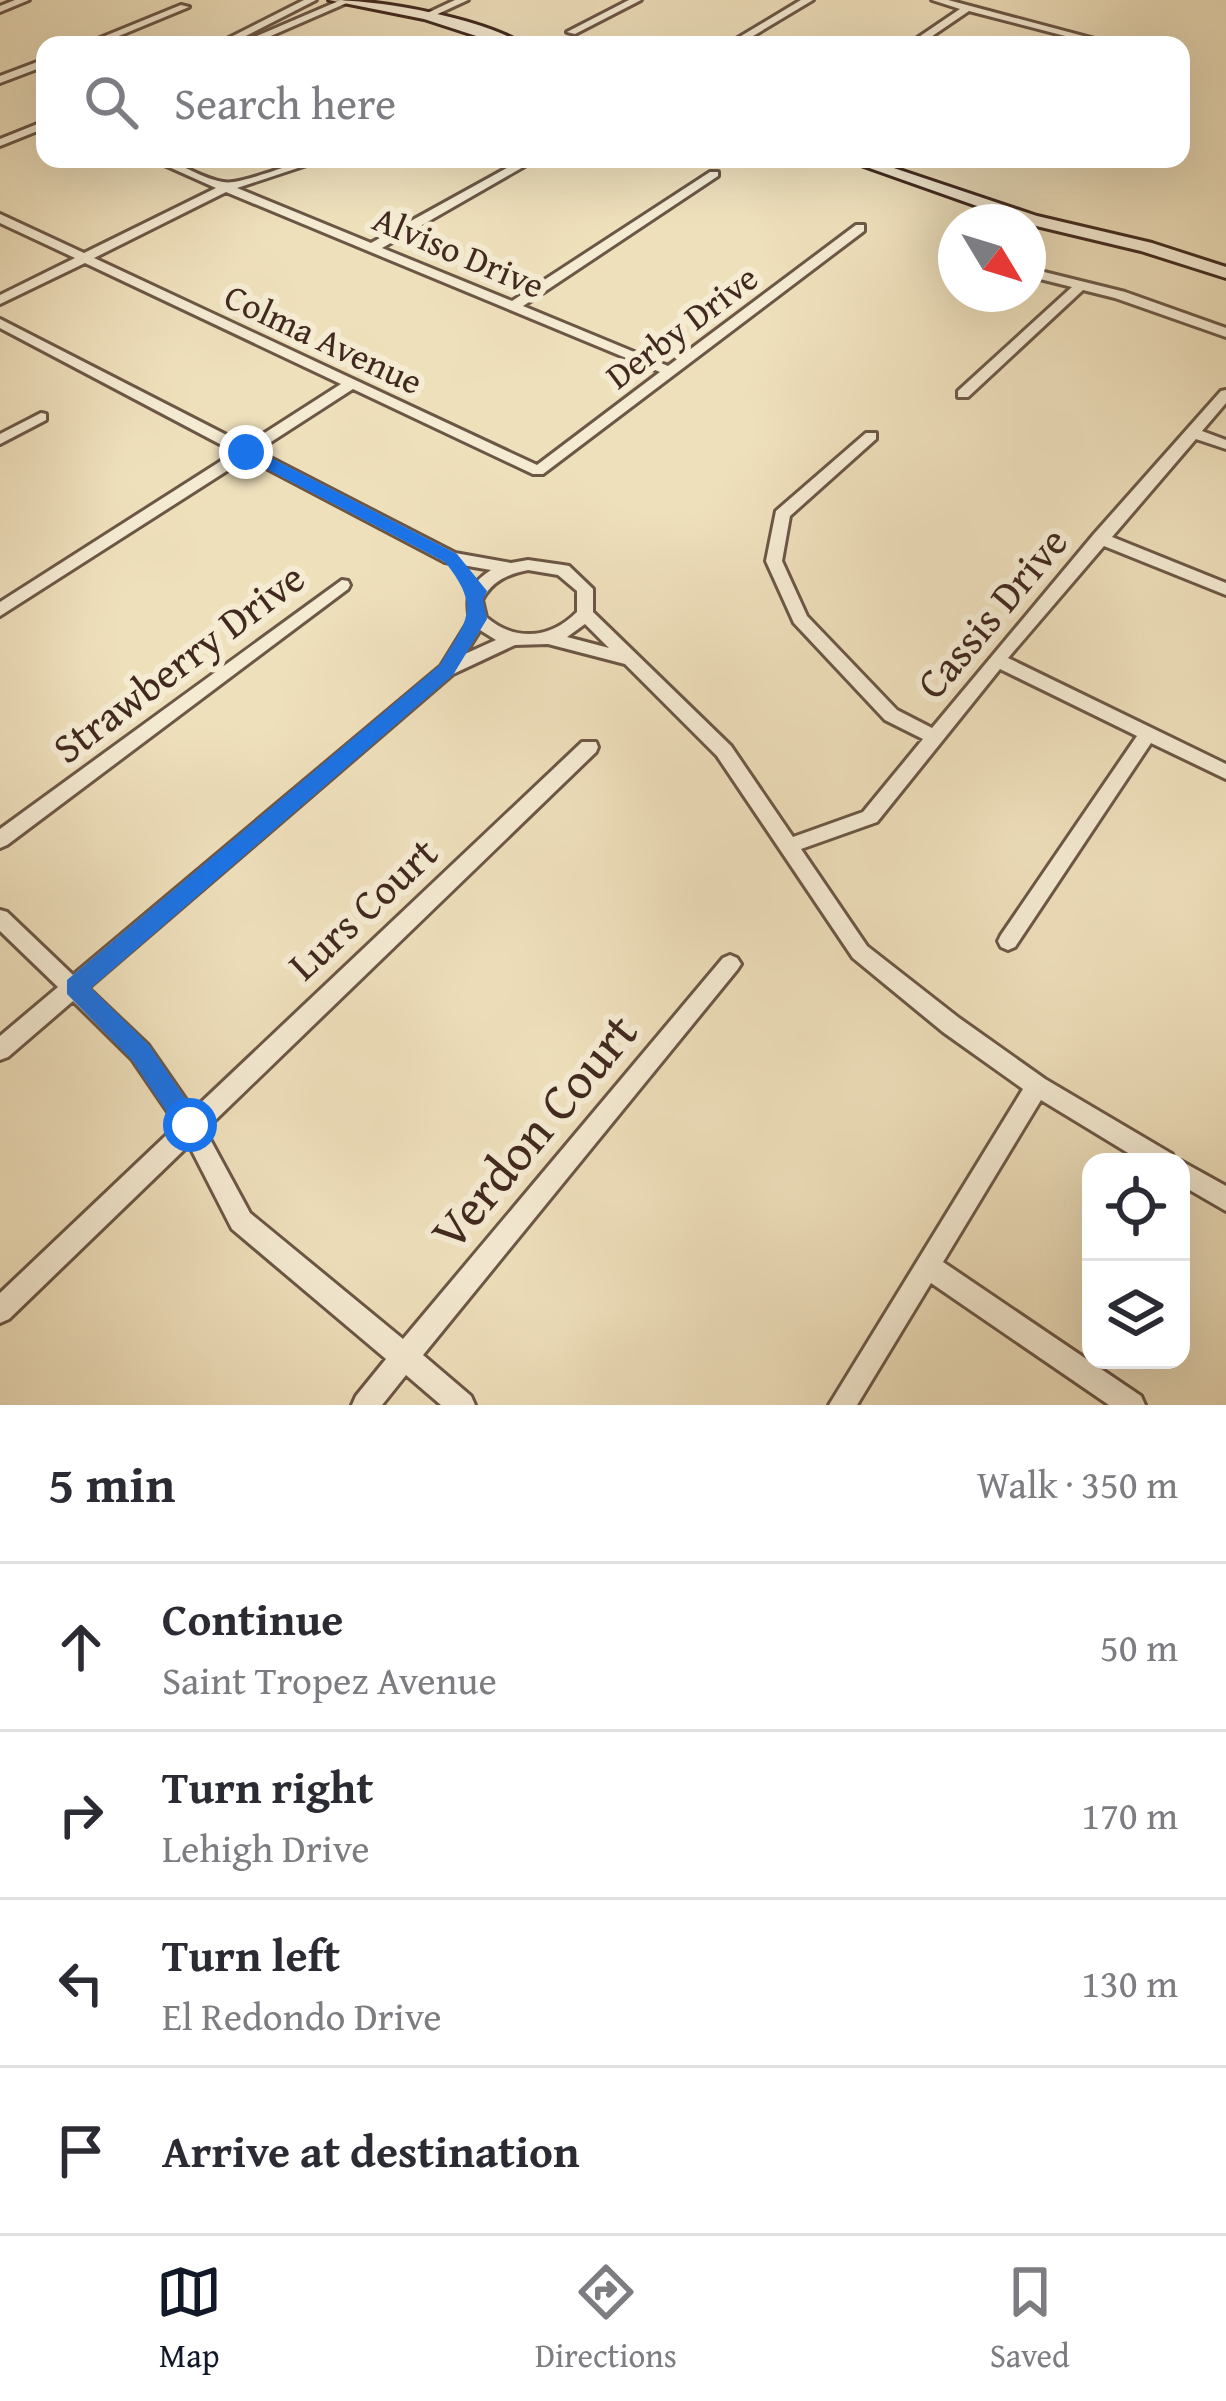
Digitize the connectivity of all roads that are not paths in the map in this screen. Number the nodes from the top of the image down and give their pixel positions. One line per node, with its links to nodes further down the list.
1 (24, 0): 10 (street)
2 (164, 0): 13 (street)
3 (311, 0): 14 (street)
4 (463, 0): 11 (street)
5 (636, 0): 12 (street)
6 (808, 0): 17 (street)
7 (937, 0): 9 (street)
8 (340, 1): 11 (street); 15 (street)
9 (967, 8): 18 (street); 19 (street)
10 (0, 9)
11 (426, 16): 16 (street)
12 (572, 32)
13 (111, 36)
14 (238, 36)
15 (261, 36)
16 (489, 36)
17 (746, 36)
18 (925, 36)
19 (1075, 36)
20 (36, 66): 21 (street)
21 (28, 69): 22 (street); 23 (street)
22 (36, 72)
23 (0, 80)
24 (36, 128): 25 (street)
25 (0, 143)
26 (178, 168): 31 (street, Alviso Drive)
27 (290, 168): 31 (street)
28 (515, 168): 34 (street)
29 (879, 168): 36 (street)
30 (714, 174): 40 (street)
31 (224, 188): 34 (street, Alviso Drive); 35 (street)
32 (0, 218): 35 (street, Colma Avenue)
33 (860, 227): 43 (street, Derby Drive)
34 (374, 248): 40 (street, Alviso Drive)
35 (83, 259): 39 (street); 44 (street, Colma Avenue)
36 (1226, 273)
37 (1046, 276): 38 (street)
38 (1081, 285): 42 (street); 45 (street)
39 (0, 300)
40 (514, 306): 43 (street, Alviso Drive)
41 (0, 323): 52 (street)
42 (1226, 333)
43 (671, 372): 53 (street, Derby Drive)
44 (351, 384): 52 (street); 53 (street, Colma Avenue)
45 (963, 394)
46 (1226, 394): 48 (street, Cassis Drive)
47 (41, 416): 50 (street)
48 (1192, 433): 51 (street); 54 (street, Cassis Drive)
49 (871, 436): 69 (street)
50 (0, 440)
51 (1226, 446)
52 (246, 452): 55 (street); 60 (street)
53 (538, 471)
54 (1100, 538): 58 (street); 66 (street, Cassis Drive)
55 (451, 558): 56 (street); 59 (street)
56 (509, 568): 59 (street); 61 (street)
57 (342, 585): 72 (street, Strawberry Drive)
58 (1226, 589)
59 (478, 591): 62 (street)
60 (0, 610)
61 (585, 614): 63 (street); 65 (street)
62 (478, 619): 64 (street); 67 (street)
63 (550, 638): 64 (street); 65 (street)
64 (511, 640): 67 (street)
65 (628, 659): 73 (street)
66 (997, 660): 68 (street); 69 (street, Cassis Drive)
67 (446, 670): 77 (street)
68 (1148, 734): 71 (street); 75 (street)
69 (933, 736): 73 (street, Cassis Drive)
70 (589, 747): 80 (street, Lurs Court)
71 (1226, 772)
72 (0, 840)
73 (791, 845): 79 (street)
74 (0, 919): 77 (street)
75 (1008, 941)
76 (730, 964): 86 (street, Verdon Court)
77 (75, 987): 78 (street); 80 (street)
78 (0, 1050)
79 (1037, 1086): 81 (street); 84 (street)
80 (190, 1125): 85 (street, Lurs Court); 86 (street)
81 (1149, 1153)
82 (1190, 1177): 83 (street)
83 (1226, 1199)
84 (927, 1266): 89 (street); 90 (street)
85 (0, 1310)
86 (406, 1356): 87 (street, Verdon Court); 88 (street)
87 (365, 1405)
88 (462, 1405)
89 (842, 1405)
90 (1132, 1405)

